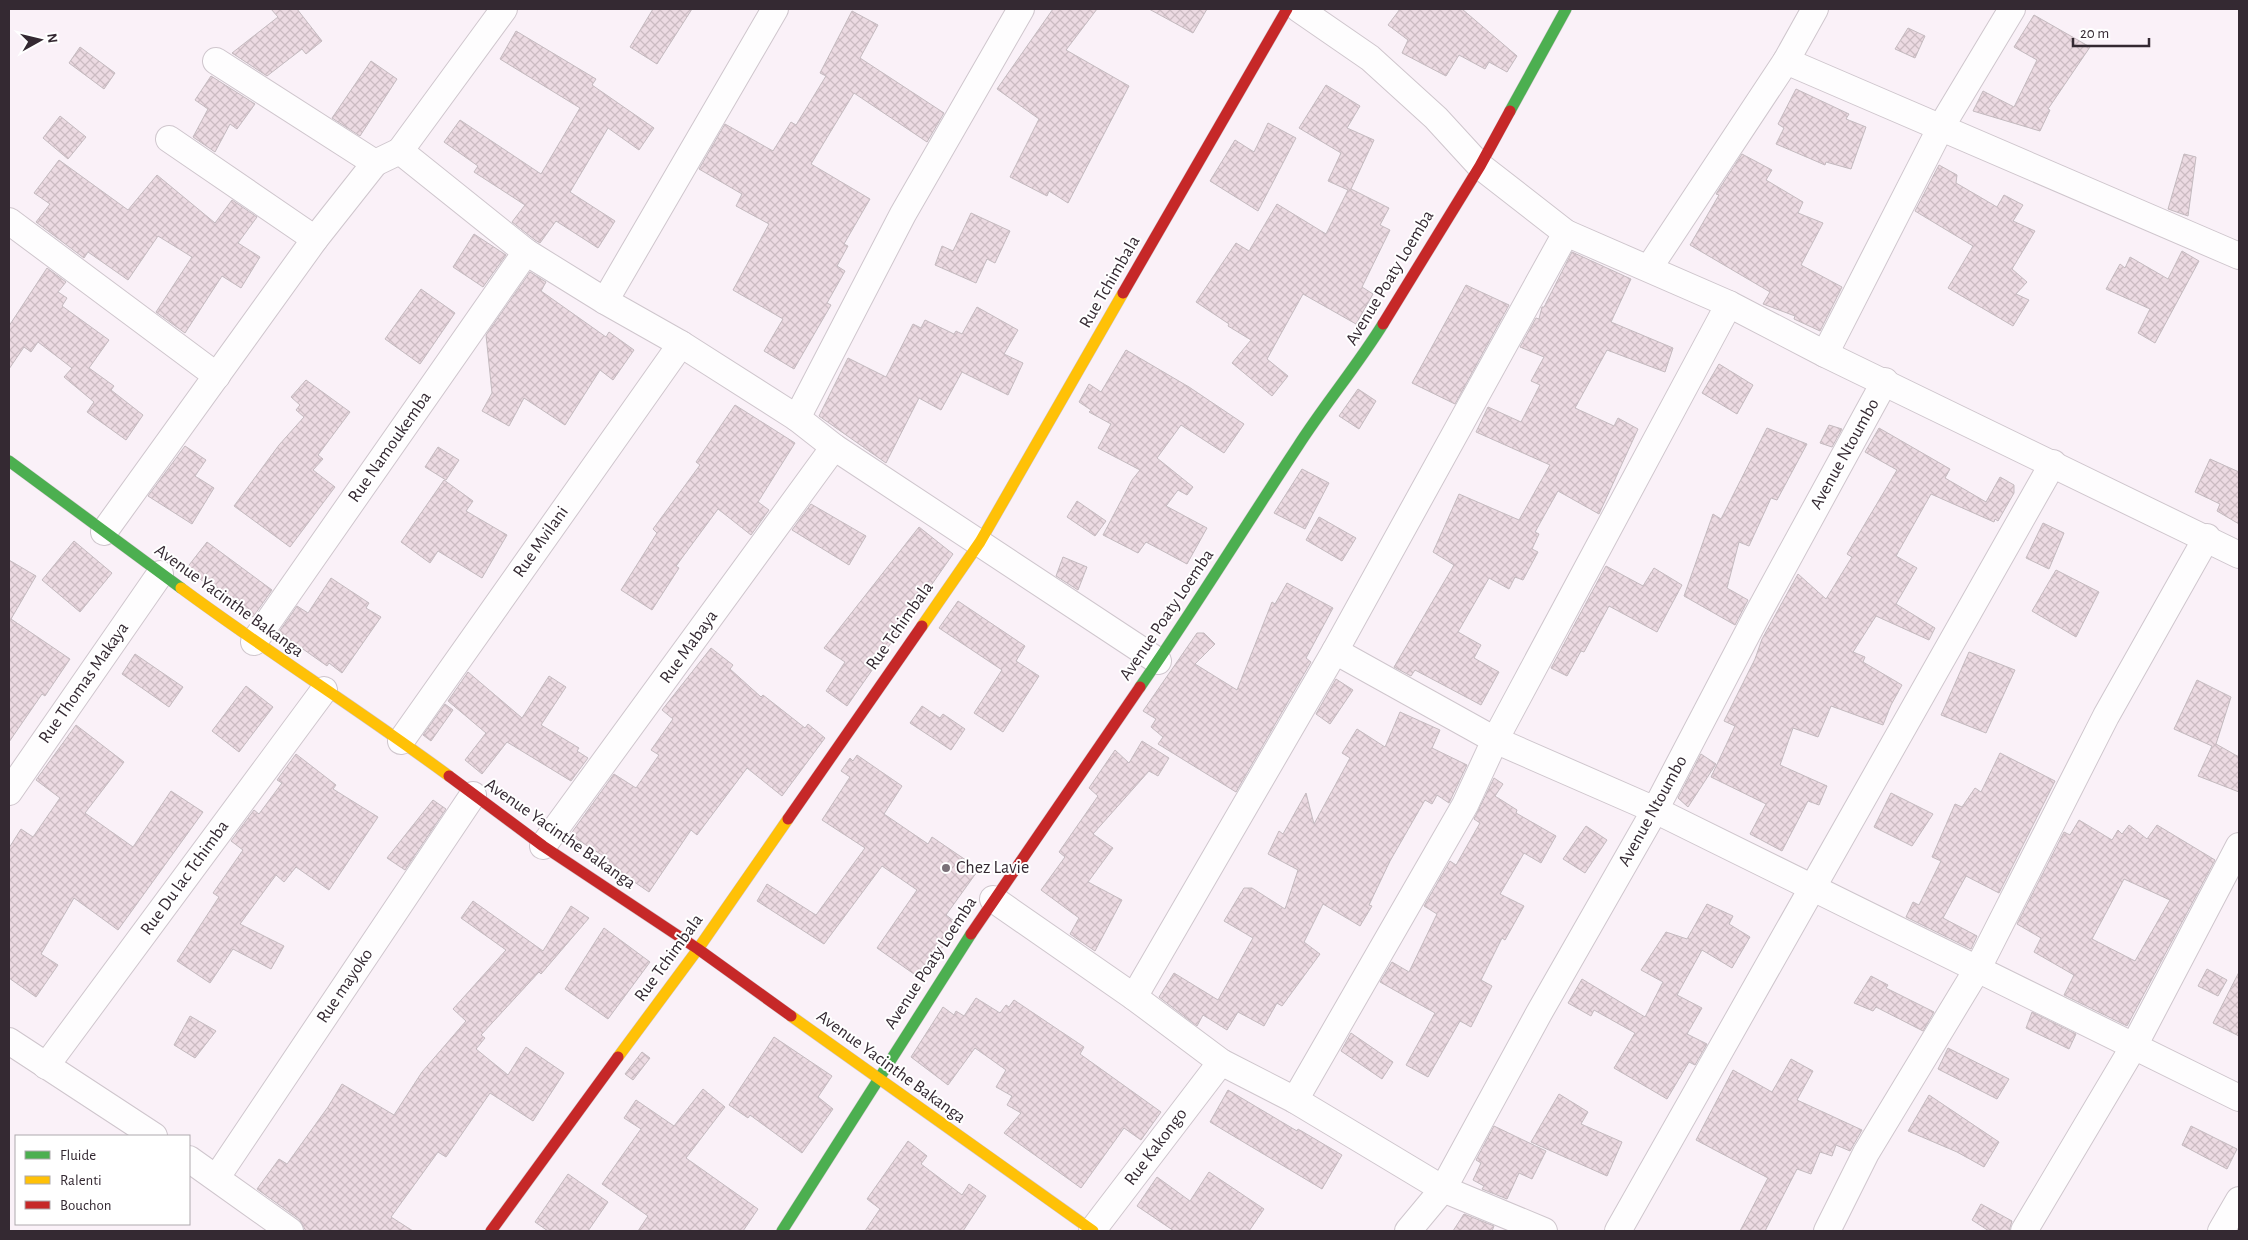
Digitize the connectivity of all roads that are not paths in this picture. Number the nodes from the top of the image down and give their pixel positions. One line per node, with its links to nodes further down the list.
1 (504, 9): 13 (street)
2 (775, 9): 22 (street)
3 (1021, 9): 28 (street)
4 (1288, 9): 34 (street, Rue Tchimbala)
5 (1299, 9): 15 (street)
6 (1566, 9): 15 (street, Avenue Poaty Loemba)
7 (1815, 9): 10 (street)
8 (2012, 9): 11 (street)
9 (216, 61): 14 (street)
10 (1786, 61): 11 (street); 21 (street)
11 (1940, 127): 20 (street); 25 (street)
12 (169, 138): 18 (street)
13 (400, 151): 14 (street); 19 (street)
14 (376, 162): 18 (street)
15 (1480, 166): 17 (street); 39 (street, Avenue Poaty Loemba)
16 (9, 221): 26 (street)
17 (1566, 233): 21 (street); 38 (street)
18 (315, 239): 26 (street)
19 (526, 252): 22 (street); 37 (street, Rue Namoukemba)
20 (2239, 256)
21 (1649, 268): 23 (street)
22 (605, 301): 24 (street)
23 (1729, 304): 25 (street); 41 (street)
24 (681, 344): 28 (street); 42 (street, Rue Mvilani)
25 (1825, 354): 27 (street)
26 (217, 376): 32 (street)
27 (1885, 381): 30 (street); 45 (street, Avenue Ntoumbo)
28 (797, 418): 29 (street)
29 (834, 447): 34 (street); 46 (street, Rue Mabaya)
30 (2053, 463): 33 (street); 48 (street)
31 (11, 468): 32 (street, Avenue Yacinthe Bakanga)
32 (104, 532): 36 (street, Avenue Yacinthe Bakanga)
33 (2207, 537): 35 (street); 51 (street)
34 (980, 542): 39 (street); 50 (street, Rue Tchimbala)
35 (2239, 555)
36 (160, 574): 37 (street, Avenue Yacinthe Bakanga); 43 (street, Rue Thomas Makaya)
37 (254, 642): 40 (street, Avenue Yacinthe Bakanga)
38 (1335, 651): 41 (street); 52 (street)
39 (1158, 661): 49 (street, Avenue Poaty Loemba)
40 (324, 690): 42 (street, Avenue Yacinthe Bakanga); 56 (street, Rue Du lac Tchimba)
41 (1495, 740): 45 (street); 59 (street)
42 (400, 741): 44 (street, Avenue Yacinthe Bakanga)
43 (9, 792)
44 (473, 794): 46 (street, Avenue Yacinthe Bakanga); 62 (street, Rue mayoko)
45 (1655, 810): 48 (street); 63 (street, Avenue Ntoumbo)
46 (543, 846): 50 (street, Avenue Yacinthe Bakanga)
47 (2239, 846): 54 (street)
48 (1813, 887): 51 (street); 71 (street)
49 (993, 899): 52 (street); 57 (street, Avenue Poaty Loemba)
50 (698, 949): 57 (street, Avenue Yacinthe Bakanga); 66 (street, Rue Tchimbala)
51 (1978, 968): 54 (street); 72 (street)
52 (1134, 997): 55 (street)
53 (9, 1041): 56 (street)
54 (2134, 1046): 58 (street); 73 (street)
55 (1220, 1062): 59 (street); 68 (street, Rue Kakongo)
56 (46, 1066): 60 (street)
57 (877, 1079): 67 (street, Avenue Poaty Loemba); 68 (street, Avenue Yacinthe Bakanga)
58 (2239, 1098)
59 (1295, 1100): 63 (street)
60 (152, 1135)
61 (190, 1160): 62 (street)
62 (217, 1177): 65 (street)
63 (1443, 1189): 69 (street, Avenue Ntoumbo); 70 (street)
64 (2239, 1200): 74 (street)
65 (290, 1231)
66 (491, 1231)
67 (782, 1231)
68 (1093, 1231)
69 (1408, 1231)
70 (1544, 1231)
71 (1618, 1231)
72 (1827, 1231)
73 (2024, 1231)
74 (2221, 1231)

